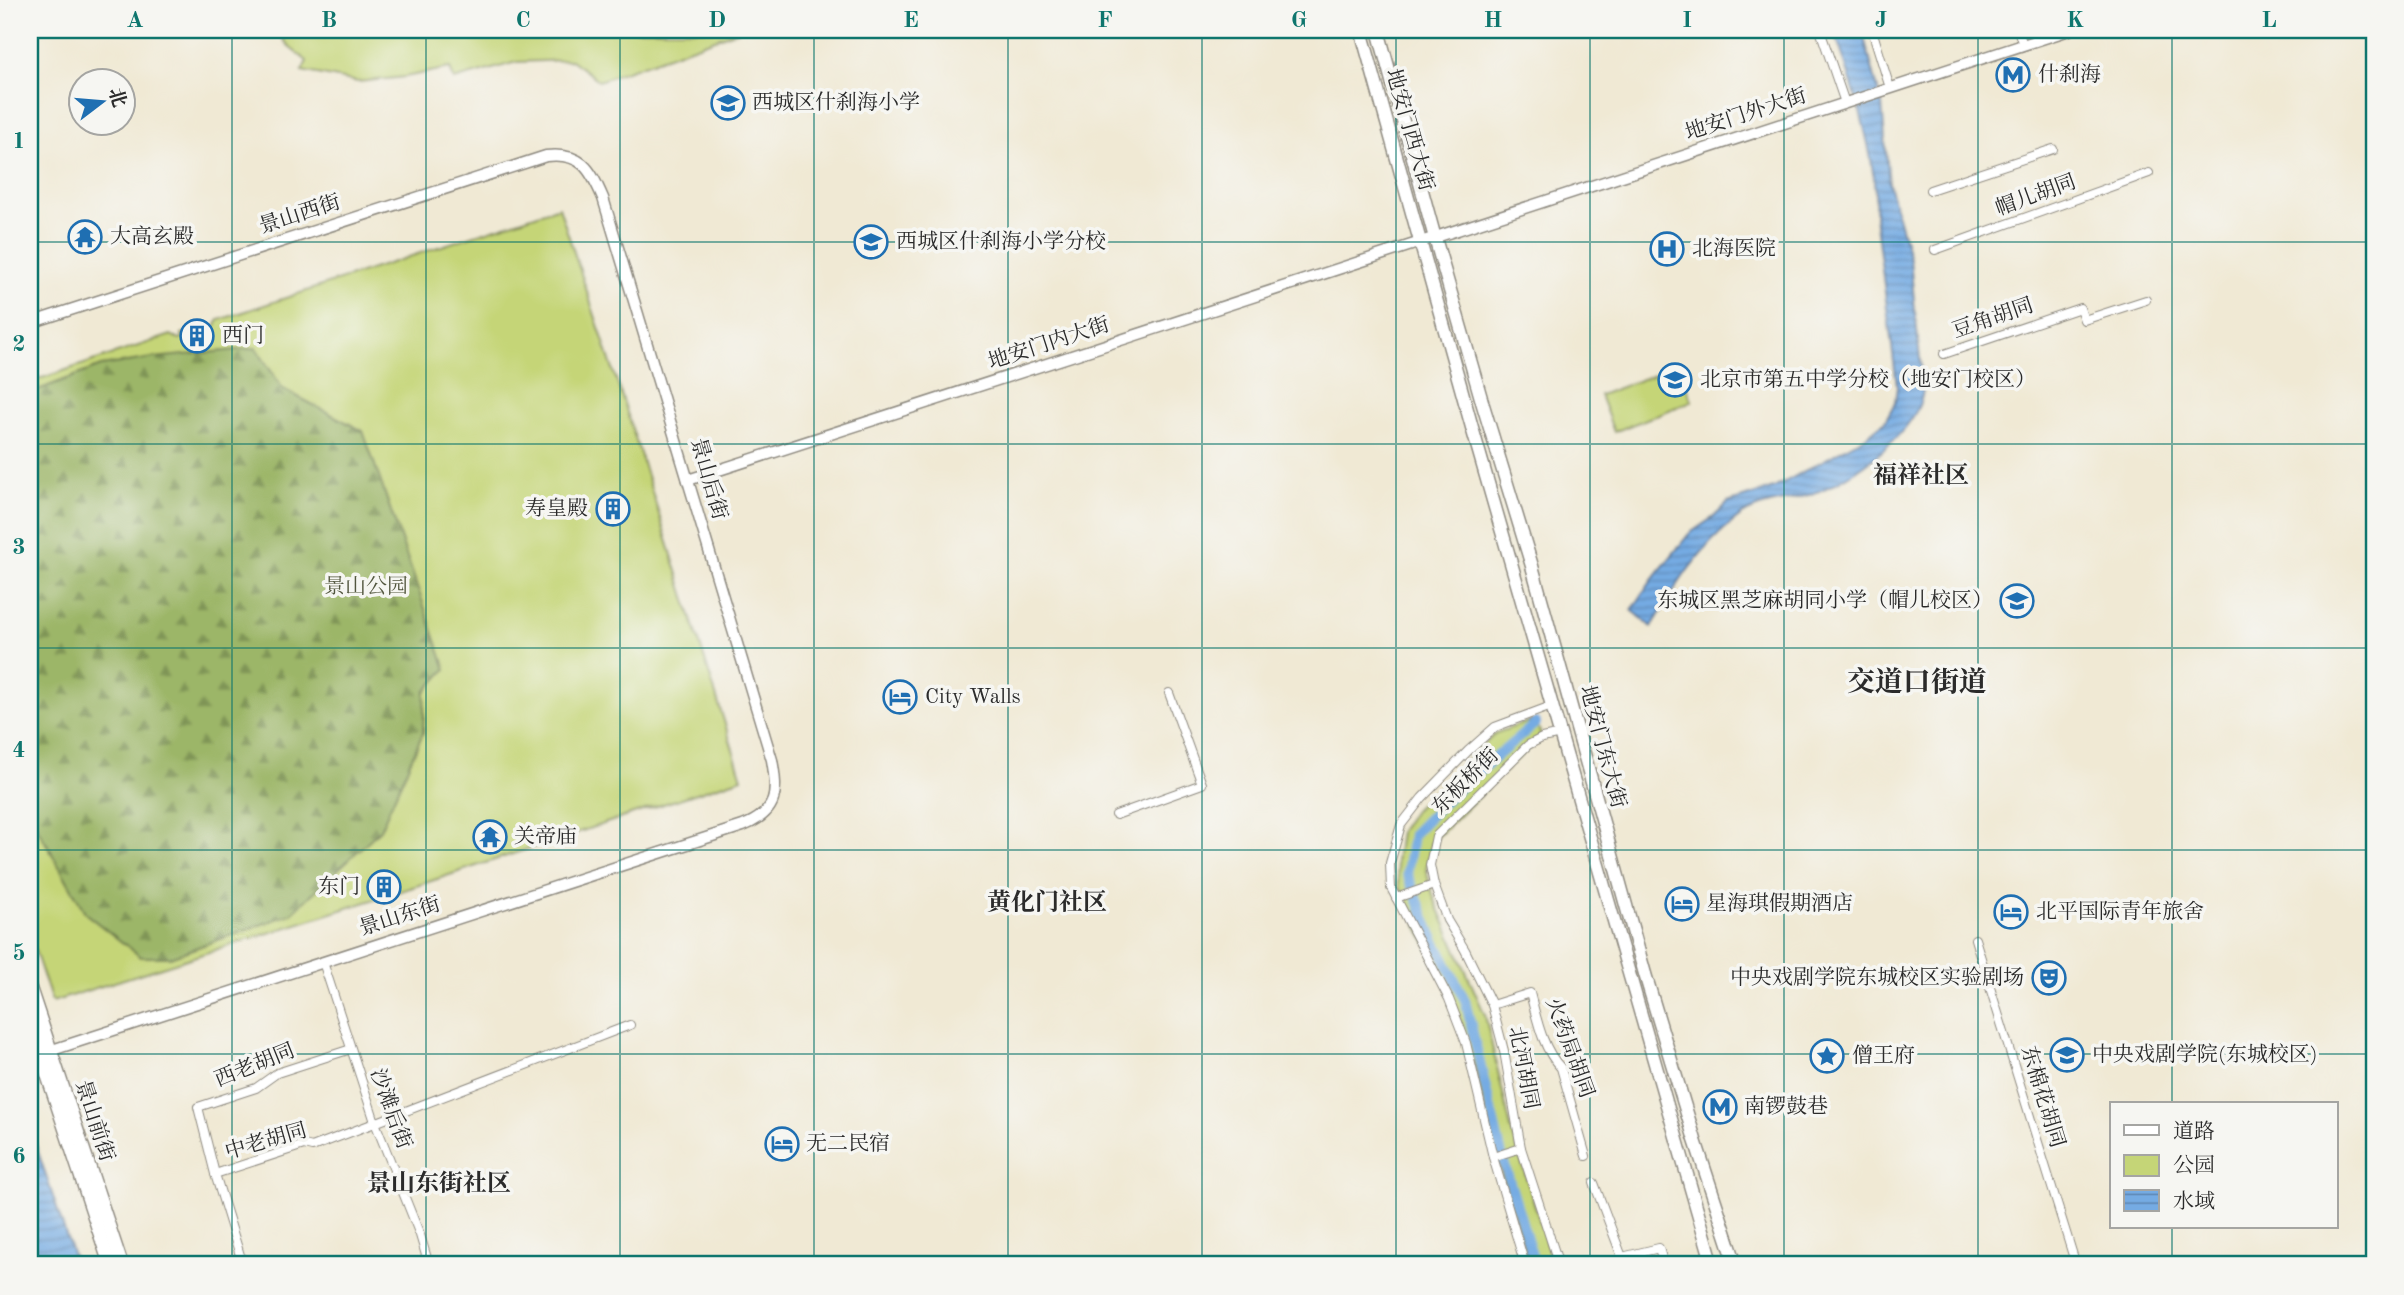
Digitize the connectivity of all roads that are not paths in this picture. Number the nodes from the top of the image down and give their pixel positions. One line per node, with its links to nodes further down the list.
1 (1361, 30): 15 (main road, 地安门西大街)
2 (1378, 30): 14 (main road, 地安门西大街)
3 (1819, 30): 9 (street)
4 (1872, 30): 8 (street)
5 (2018, 30): 7 (street)
6 (2069, 30): 7 (street, 地安门外大街)
7 (2022, 45): 8 (street, 地安门外大街)
8 (1890, 88): 9 (street, 地安门外大街)
9 (1844, 103): 14 (street, 地安门外大街)
10 (2053, 149): 13 (street)
11 (582, 163): 18 (street, 景山西街); 20 (street, 景山后街)
12 (2149, 173): 16 (street, 帽儿胡同)
13 (1930, 190)
14 (1435, 238): 15 (street, 地安门外大街); 51 (main road, 地安门东大街)
15 (1420, 241): 20 (street, 地安门内大街); 22 (main road, 地安门东大街)
16 (1935, 250)
17 (2146, 300): 19 (street, 豆角胡同)
18 (30, 323)
19 (1944, 354)
20 (688, 480): 24 (street, 景山后街)
21 (1169, 693): 25 (street)
22 (1554, 705): 23 (main road, 地安门东大街); 27 (street)
23 (1561, 734): 26 (street, 东板桥街); 42 (main road, 地安门东大街)
24 (768, 811): 29 (street, 景山东街)
25 (1116, 815)
26 (1434, 885): 27 (street); 31 (street, 北河胡同)
27 (1396, 898): 39 (street)
28 (1975, 939): 52 (street, 东棉花胡同)
29 (323, 962): 34 (street, 沙滩后街); 35 (street, 景山东街)
30 (30, 988): 35 (main road, 景山前街)
31 (1492, 1005): 37 (street, 北河胡同); 38 (street, 火药局胡同)
32 (30, 1023): 35 (main road, 景山前街)
33 (630, 1025): 36 (street, 中老胡同)
34 (351, 1049): 36 (street, 沙滩后街); 40 (street, 西老胡同)
35 (46, 1052): 43 (main road, 景山前街); 44 (main road, 景山前街)
36 (376, 1125): 40 (street, 中老胡同); 46 (street, 沙滩后街)
37 (1521, 1149): 39 (street); 48 (street, 北河胡同)
38 (1586, 1156)
39 (1493, 1157): 47 (street)
40 (215, 1174): 45 (street, 中老胡同)
41 (1594, 1183): 49 (street)
42 (1712, 1260): 50 (street)
43 (110, 1265)
44 (122, 1265)
45 (243, 1265)
46 (429, 1265)
47 (1525, 1265)
48 (1559, 1265)
49 (1664, 1265)
50 (1678, 1265)
51 (1737, 1265)
52 (2076, 1265)

